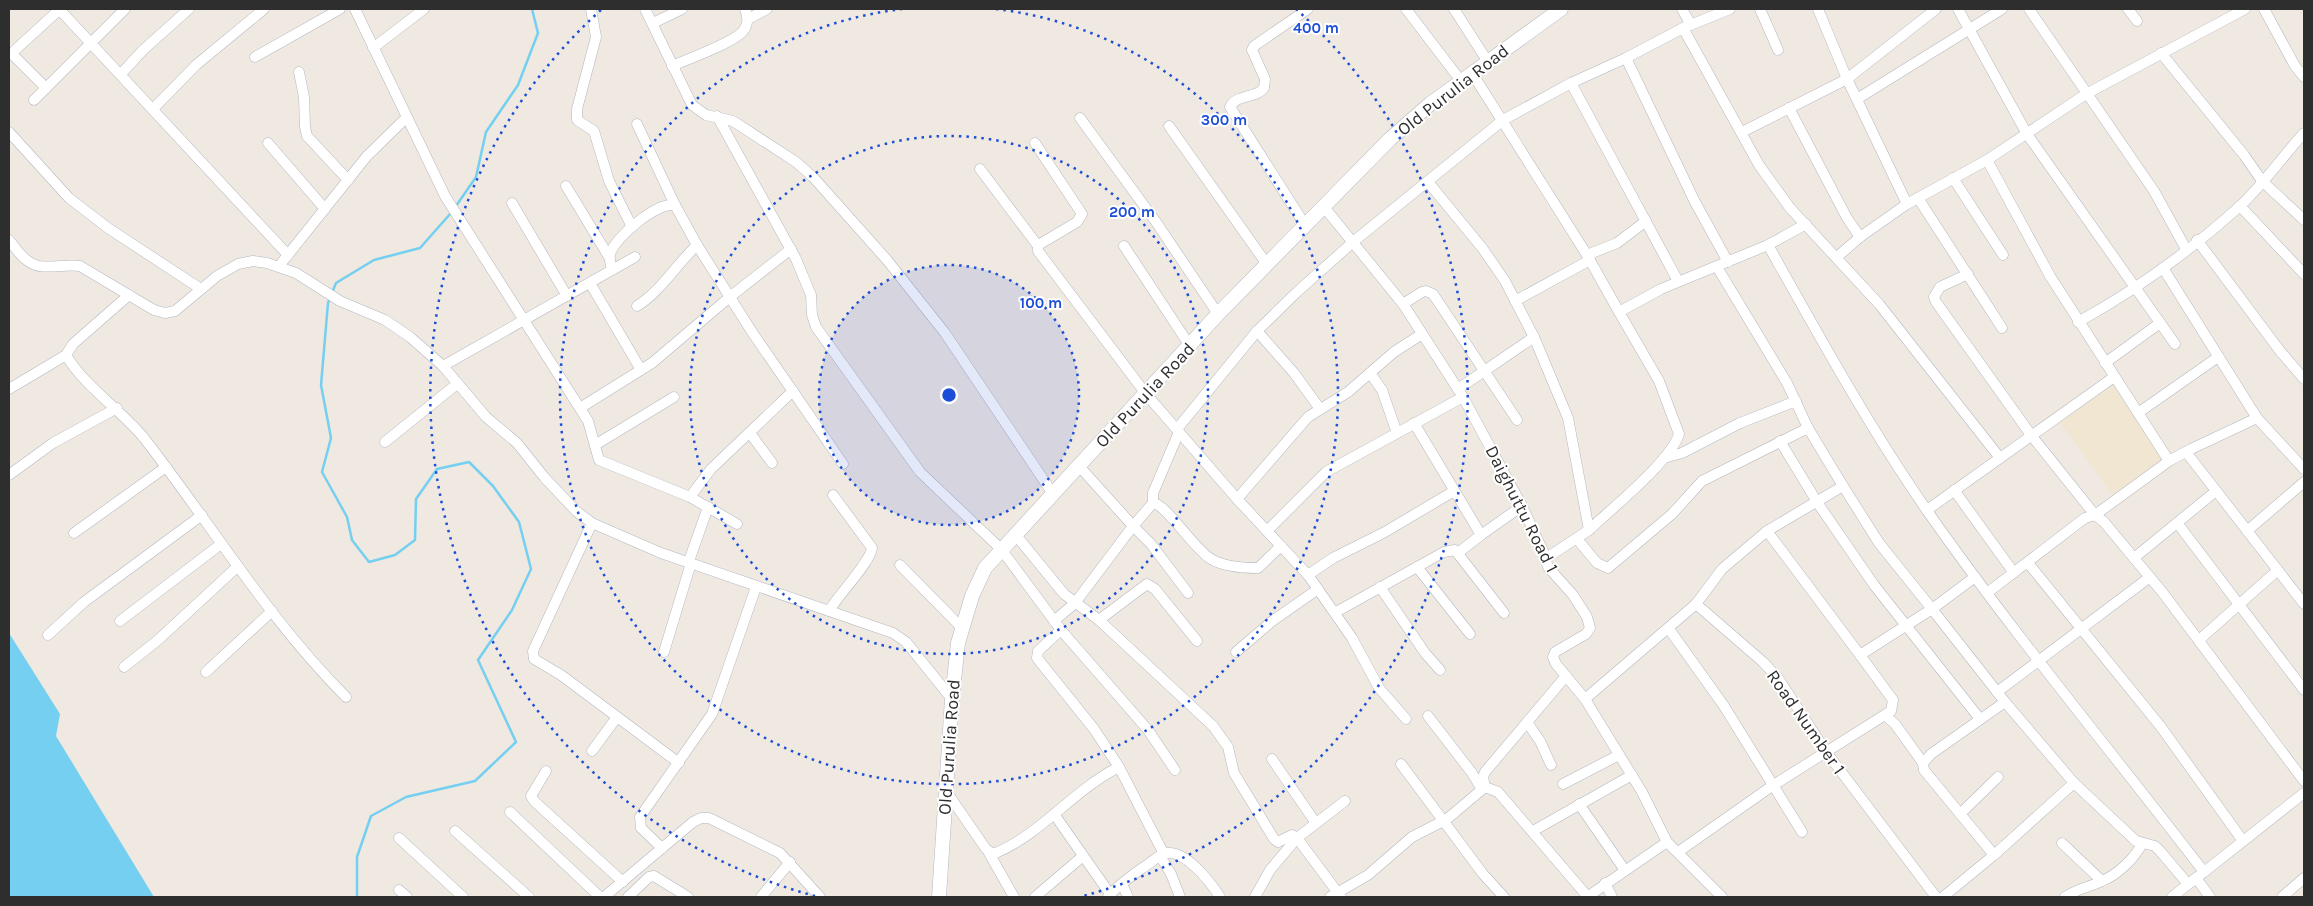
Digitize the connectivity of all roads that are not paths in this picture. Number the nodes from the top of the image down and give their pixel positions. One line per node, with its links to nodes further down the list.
1 (60, 9): 33 (street); 47 (street)
2 (125, 9): 33 (street)
3 (189, 9): 42 (street)
4 (264, 9): 52 (street)
5 (340, 9): 37 (street)
6 (355, 9): 34 (street)
7 (424, 9): 34 (street)
8 (591, 9): 83 (street)
9 (645, 9): 30 (street)
10 (682, 9): 30 (street)
11 (767, 9): 28 (street)
12 (1308, 9): 82 (street)
13 (1406, 9): 43 (street)
14 (1454, 9): 39 (street)
15 (1561, 9): 27 (main road, Old Purulia Road)
16 (1682, 9): 31 (street)
17 (1730, 9): 31 (street)
18 (1760, 9): 35 (street)
19 (1818, 9): 45 (street)
20 (1936, 9): 45 (street)
21 (1958, 9): 32 (street)
22 (2002, 9): 32 (street)
23 (2029, 9): 48 (street)
24 (2128, 9): 29 (street)
25 (2244, 9): 36 (street)
26 (2264, 9): 44 (street)
27 (1546, 13): 39 (main road, Old Purulia Road)
28 (746, 14): 40 (street)
29 (2137, 21)
30 (653, 23): 40 (street)
31 (1687, 26): 38 (street); 60 (street)
32 (1968, 30): 49 (street); 62 (street)
33 (90, 42): 42 (street); 47 (street)
34 (373, 48): 54 (street)
35 (1778, 50)
36 (2161, 53): 48 (street); 69 (street)
37 (255, 57)
38 (1626, 58): 46 (street); 100 (street)
39 (1488, 62): 43 (main road, Old Purulia Road)
40 (672, 66): 53 (street)
41 (299, 72): 68 (street)
42 (121, 74): 52 (street)
43 (1467, 77): 56 (street); 77 (main road, Old Purulia Road)
44 (2304, 77)
45 (1847, 78): 49 (street); 51 (street)
46 (1571, 83): 56 (street); 80 (street)
47 (46, 88): 50 (street)
48 (2086, 94): 62 (street); 93 (street)
49 (1857, 99): 74 (street)
50 (34, 100)
51 (1789, 108): 60 (street); 84 (street)
52 (153, 109): 94 (street)
53 (717, 116): 92 (street); 176 (street)
54 (406, 118): 68 (street); 120 (street)
55 (1080, 118): 119 (street)
56 (1503, 120): 70 (street); 98 (street)
57 (637, 124): 75 (street)
58 (1168, 126): 101 (street)
59 (9, 132): 111 (street)
60 (1742, 132): 81 (street)
61 (2304, 133): 69 (street)
62 (2027, 134): 65 (street); 110 (street)
63 (268, 143): 78 (street)
64 (1035, 143): 90 (street)
65 (1987, 160): 67 (street); 121 (street)
66 (980, 169): 90 (street)
67 (1953, 178): 72 (street); 95 (street)
68 (348, 180): 78 (street)
69 (2262, 181): 76 (street); 79 (street)
70 (1428, 182): 87 (street); 115 (street)
71 (566, 186): 96 (street)
72 (1918, 198): 74 (street); 106 (street)
73 (512, 203): 113 (street)
74 (1907, 204): 84 (street)
75 (674, 205): 83 (street); 88 (street)
76 (2240, 206): 86 (street); 107 (street)
77 (1324, 207): 82 (main road, Old Purulia Road); 87 (street, Daighuttu Road 1)
78 (325, 210): 94 (street)
79 (2304, 220)
80 (1646, 222): 98 (street); 108 (street)
81 (1806, 224): 89 (street); 99 (street)
82 (1305, 225): 101 (main road, Old Purulia Road)
83 (632, 227): 96 (street)
84 (1860, 237): 99 (street)
85 (9, 240): 112 (street)
86 (2197, 240): 93 (street); 137 (street)
87 (1353, 242): 116 (street, Daighuttu Road 1); 124 (street)
88 (696, 245): 114 (street); 117 (street)
89 (1768, 245): 100 (street); 183 (street)
90 (1038, 246): 142 (street)
91 (1124, 246): 128 (street)
92 (791, 249): 114 (street); 200 (street)
93 (2186, 249): 104 (street)
94 (288, 255): 102 (street)
95 (2003, 255)
96 (609, 257): 105 (street)
97 (634, 257): 105 (street)
98 (1589, 257): 115 (street); 118 (street)
99 (1838, 257): 162 (street)
100 (1728, 262): 103 (street)
101 (1266, 263): 119 (main road, Old Purulia Road)
102 (279, 266): 111 (street); 132 (street)
103 (1717, 266): 108 (street); 144 (street)
104 (2163, 268): 110 (street); 130 (street)
105 (612, 270): 109 (street)
106 (1968, 274): 123 (street); 156 (street)
107 (2304, 274)
108 (1678, 281): 118 (street)
109 (590, 283): 113 (street); 133 (street)
110 (2136, 288): 121 (street); 122 (street)
111 (201, 289): 112 (street)
112 (129, 295): 129 (street)
113 (566, 296): 120 (street)
114 (731, 298): 133 (street); 140 (street)
115 (1515, 301): 126 (street)
116 (1403, 304): 125 (street, Daighuttu Road 1); 134 (street)
117 (637, 306)
118 (1619, 312): 161 (street)
119 (1218, 314): 128 (main road, Old Purulia Road)
120 (524, 319): 132 (street); 146 (street)
121 (2078, 322): 131 (street)
122 (2160, 323): 127 (street); 131 (street)
123 (2002, 328)
124 (1257, 331): 147 (street); 153 (street)
125 (1422, 334): 135 (street); 141 (street, Daighuttu Road 1)
126 (1534, 337): 134 (street); 190 (street)
127 (2175, 344)
128 (1190, 346): 142 (main road, Old Purulia Road)
129 (66, 355): 139 (street); 145 (street)
130 (2218, 357): 148 (street); 149 (street)
131 (2105, 364): 136 (street)
132 (443, 366): 138 (street)
133 (641, 370): 146 (street)
134 (1484, 370): 141 (street); 150 (street)
135 (1370, 373): 147 (street); 155 (street)
136 (2114, 377): 148 (street); 156 (street)
137 (2304, 379)
138 (457, 384): 158 (street); 186 (street)
139 (9, 389)
140 (793, 391): 154 (street); 165 (street)
141 (1460, 393): 151 (street); 181 (street, Daighuttu Road 1)
142 (1146, 394): 153 (street); 167 (main road, Old Purulia Road)
143 (674, 397): 159 (street)
144 (1796, 401): 152 (street); 161 (street)
145 (117, 408): 166 (street); 169 (street)
146 (580, 408): 159 (street)
147 (1320, 409): 178 (street)
148 (2138, 413): 163 (street)
149 (2257, 418): 160 (street); 168 (street)
150 (1517, 420)
151 (1414, 424): 155 (street); 174 (street)
152 (1808, 428): 157 (street); 171 (street)
153 (1177, 429): 178 (street); 180 (street)
154 (750, 433): 164 (street); 177 (street)
155 (1396, 433): 192 (street)
156 (2031, 435): 162 (street); 185 (street)
157 (1780, 441): 179 (street); 197 (street)
158 (385, 442)
159 (595, 444): 177 (street)
160 (2186, 452): 163 (street); 173 (street)
161 (1664, 458): 190 (street)
162 (2000, 458): 172 (street)
163 (2169, 461): 185 (street)
164 (772, 463)
165 (843, 464)
166 (166, 466): 184 (street); 194 (street)
167 (1079, 466): 176 (main road, Old Purulia Road); 189 (street)
168 (2304, 469)
169 (9, 475)
170 (2304, 482): 193 (street)
171 (1843, 486): 179 (street); 223 (street)
172 (1954, 490): 183 (street); 210 (street)
173 (2216, 491): 188 (street); 193 (street)
174 (1454, 492): 196 (street); 211 (street)
175 (833, 494): 225 (street)
176 (1053, 494): 195 (main road, Old Purulia Road)
177 (690, 497): 182 (street)
178 (1237, 499): 192 (street)
179 (1817, 502): 191 (street); 231 (street)
180 (1153, 503): 189 (street); 199 (street)
181 (1522, 506): 196 (street); 203 (street, Daighuttu Road 1)
182 (708, 507): 187 (street); 204 (street)
183 (1927, 510): 212 (street)
184 (202, 515): 198 (street); 237 (street)
185 (2095, 515): 202 (street); 205 (street)
186 (592, 522): 204 (street); 256 (street)
187 (737, 524)
188 (2178, 524): 202 (street); 220 (street)
189 (1133, 526): 217 (street); 219 (street)
190 (1589, 530): 197 (street)
191 (1767, 530): 221 (street); 242 (street)
192 (1267, 531): 199 (street)
193 (2248, 531): 209 (street)
194 (74, 533)
195 (1015, 534): 200 (main road, Old Purulia Road); 219 (street)
196 (1481, 535): 201 (street)
197 (1577, 539): 203 (street)
198 (221, 544): 207 (street); 229 (street)
199 (1281, 546): 211 (street)
200 (1001, 549): 230 (street); 232 (main road, Old Purulia Road)
201 (1459, 552): 208 (street); 227 (street)
202 (2134, 558): 213 (street)
203 (1545, 559): 247 (street, Daighuttu Road 1)
204 (691, 563): 214 (street); 240 (street)
205 (2028, 563): 210 (street); 233 (street)
206 (900, 566): 232 (street)
207 (237, 567): 224 (street); 244 (street)
208 (1417, 567): 215 (street); 236 (street)
209 (2278, 570): 220 (street); 222 (street)
210 (2014, 573): 218 (street)
211 (1308, 575): 216 (street)
212 (1975, 577): 218 (street); 223 (street)
213 (2150, 577): 233 (street); 238 (street)
214 (756, 587): 225 (street); 264 (street)
215 (1380, 587): 226 (street); 245 (street)
216 (1318, 589): 226 (street); 241 (street)
217 (1188, 593)
218 (1987, 593): 243 (street)
219 (1075, 603): 228 (street); 230 (street)
220 (2240, 603): 238 (street); 248 (street)
221 (1696, 604): 234 (street); 261 (street, Road Number 1)
222 (2304, 604)
223 (1932, 609): 231 (street); 249 (street)
224 (272, 611): 246 (street); 250 (street)
225 (829, 611): 251 (street)
226 (1336, 612): 257 (street)
227 (1504, 613)
228 (1099, 620): 239 (street); 291 (street)
229 (120, 621)
230 (1054, 621): 235 (street)
231 (1906, 626): 242 (street); 258 (street)
232 (961, 627): 251 (main road, Old Purulia Road)
233 (2083, 628): 243 (street); 292 (street)
234 (1669, 629): 252 (street); 276 (street)
235 (1061, 630): 268 (street); 269 (street)
236 (1470, 634)
237 (48, 635)
238 (2199, 640): 273 (street)
239 (1197, 641)
240 (664, 652)
241 (1236, 652)
242 (1860, 655): 255 (street)
243 (2040, 661): 249 (street); 304 (street)
244 (124, 667)
245 (1440, 670)
246 (206, 672)
247 (1566, 676): 252 (street, Daighuttu Road 1); 259 (street)
248 (2304, 690)
249 (1997, 692): 253 (street)
250 (346, 697)
251 (952, 699): 278 (main road, Old Purulia Road)
252 (1585, 699): 262 (street, Daighuttu Road 1)
253 (2005, 702): 258 (street); 274 (street)
254 (1428, 716): 277 (street)
255 (1886, 716): 261 (street); 265 (street)
256 (617, 717): 260 (street); 264 (street)
257 (1406, 719)
258 (1980, 719): 265 (street)
259 (1527, 722): 267 (street); 277 (street)
260 (592, 751)
261 (1827, 753): 276 (street); 330 (street, Road Number 1)
262 (1619, 755): 271 (street, Daighuttu Road 1); 275 (street)
263 (1272, 759): 286 (street)
264 (679, 763): 296 (street)
265 (1923, 763): 284 (street)
266 (1401, 764): 285 (street)
267 (1551, 765)
268 (1119, 767): 283 (street); 299 (street)
269 (1175, 770)
270 (546, 771): 307 (street)
271 (1632, 775): 281 (street); 293 (street, Daighuttu Road 1)
272 (1998, 777): 284 (street)
273 (2304, 781)
274 (2074, 783): 295 (street); 300 (street)
275 (1563, 784)
276 (1772, 786): 289 (street); 297 (street)
277 (1483, 787): 285 (street); 288 (street)
278 (946, 792): 298 (street); 319 (main road, Old Purulia Road)
279 (2304, 794): 292 (street)
280 (1345, 801): 286 (street)
281 (1579, 804): 288 (street); 303 (street)
282 (510, 812): 314 (street)
283 (1054, 814): 298 (street); 301 (street)
284 (1960, 814): 300 (street)
285 (1441, 820): 311 (street); 326 (street)
286 (1315, 822): 291 (street)
287 (455, 831): 313 (street)
288 (1533, 831): 327 (street)
289 (1802, 832)
290 (399, 838): 312 (street)
291 (1296, 838): 311 (street); 325 (street)
292 (2243, 841): 304 (street)
293 (1667, 842): 297 (street, Daighuttu Road 1); 303 (street)
294 (2062, 843): 306 (street)
295 (2142, 844): 304 (street); 306 (street)
296 (662, 848): 302 (street); 307 (street)
297 (1678, 852): 329 (street, Daighuttu Road 1)
298 (989, 853): 320 (street)
299 (1162, 855): 309 (street); 323 (street); 324 (street)
300 (1994, 855): 331 (street)
301 (1083, 856): 310 (street); 321 (street)
302 (790, 862): 317 (street); 318 (street)
303 (1624, 869): 308 (street)
304 (2196, 878): 333 (street); 334 (street)
305 (2304, 878): 335 (street)
306 (2102, 881): 332 (street)
307 (623, 882): 314 (street)
308 (1605, 883): 327 (street); 328 (street)
309 (1122, 884): 310 (street); 322 (street)
310 (1109, 896)
311 (1336, 896)
312 (463, 897)
313 (529, 897)
314 (602, 897)
315 (628, 897): 316 (street)
316 (688, 897)
317 (761, 897)
318 (820, 897)
319 (939, 897)
320 (1014, 897)
321 (1035, 897)
322 (1128, 897)
323 (1180, 897)
324 (1220, 897)
325 (1255, 897)
326 (1504, 897)
327 (1588, 897)
328 (1612, 897)
329 (1722, 897)
330 (1936, 897)
331 (1943, 897)
332 (2065, 897)
333 (2172, 897)
334 (2210, 897)
335 (2282, 897)

